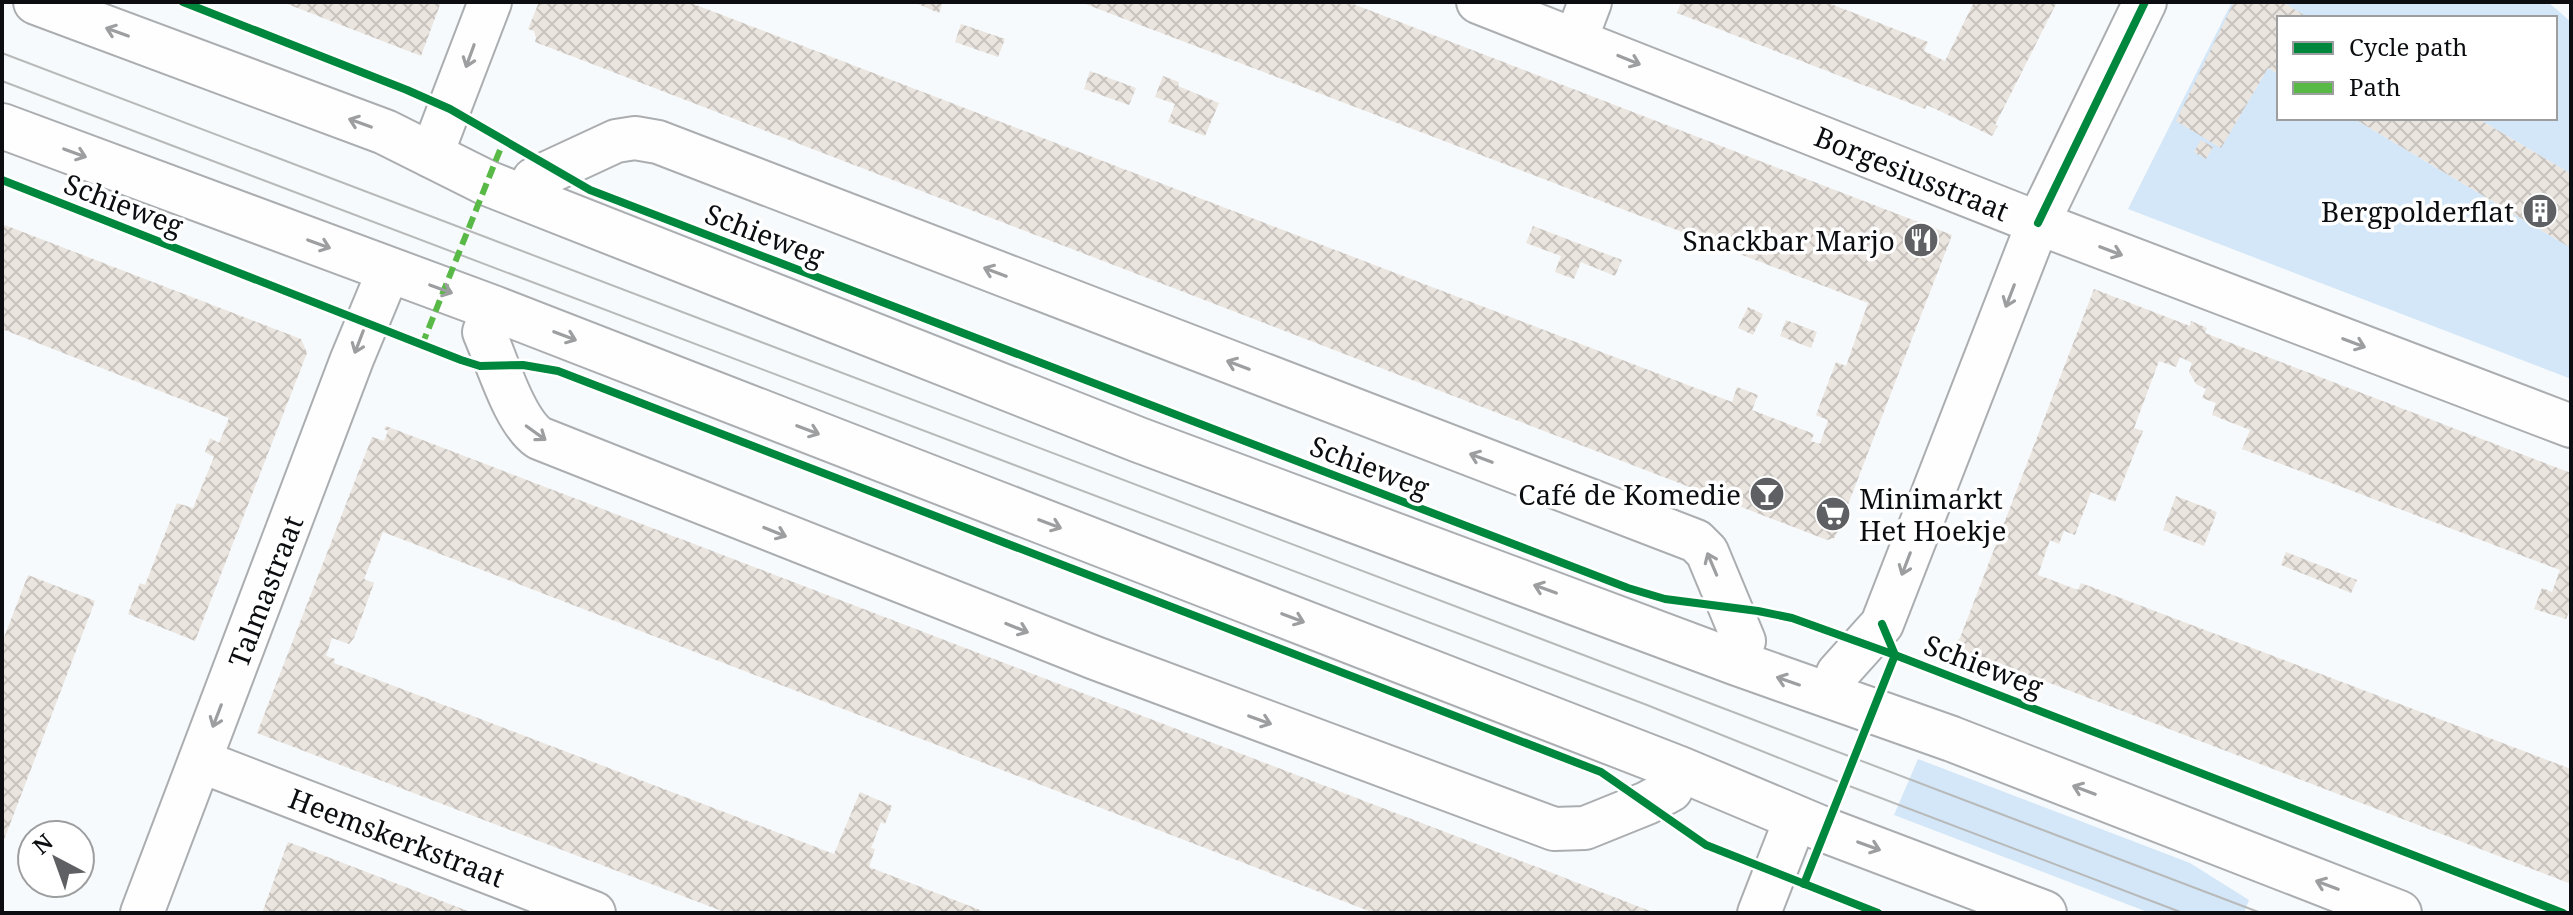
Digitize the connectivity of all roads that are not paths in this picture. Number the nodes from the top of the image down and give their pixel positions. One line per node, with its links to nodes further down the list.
1 (36, 2): 7 (main road, Schieweg, one-way to 1)
2 (490, 2): 7 (street, one-way to 7)
3 (1478, 2): 5 (street, Borgesiusstraat)
4 (2145, 2): 9 (street)
5 (1583, 21): 9 (street, Borgesiusstraat, one-way to 9)
6 (2, 126): 10 (main road, Schieweg, one-way to 10)
7 (431, 156): 8 (main road, Schieweg)
8 (526, 199): 13 (main road, Schieweg, one-way to 8); 13 (street, Schieweg, one-way to 8)
9 (2038, 223): 12 (street, Borgesiusstraat, one-way to 12); 14 (street, one-way to 14)
10 (389, 270): 11 (main road, Schieweg, one-way to 11); 15 (street, Talmastraat, one-way to 15)
11 (493, 308): 16 (main road, Schieweg, one-way to 16); 16 (street, one-way to 16)
12 (2571, 426)
13 (1737, 663): 14 (main road, Schieweg, one-way to 13)
14 (1829, 695): 22 (main road, Schieweg, one-way to 14)
15 (200, 761): 18 (street, Talmastraat); 19 (street, Heemskerkstraat)
16 (1680, 769): 17 (main road, Schieweg)
17 (1796, 818): 20 (street); 21 (main road, Schieweg, one-way to 21)
18 (142, 913)
19 (594, 913)
20 (1759, 913)
21 (2044, 913)
22 (2399, 913)

